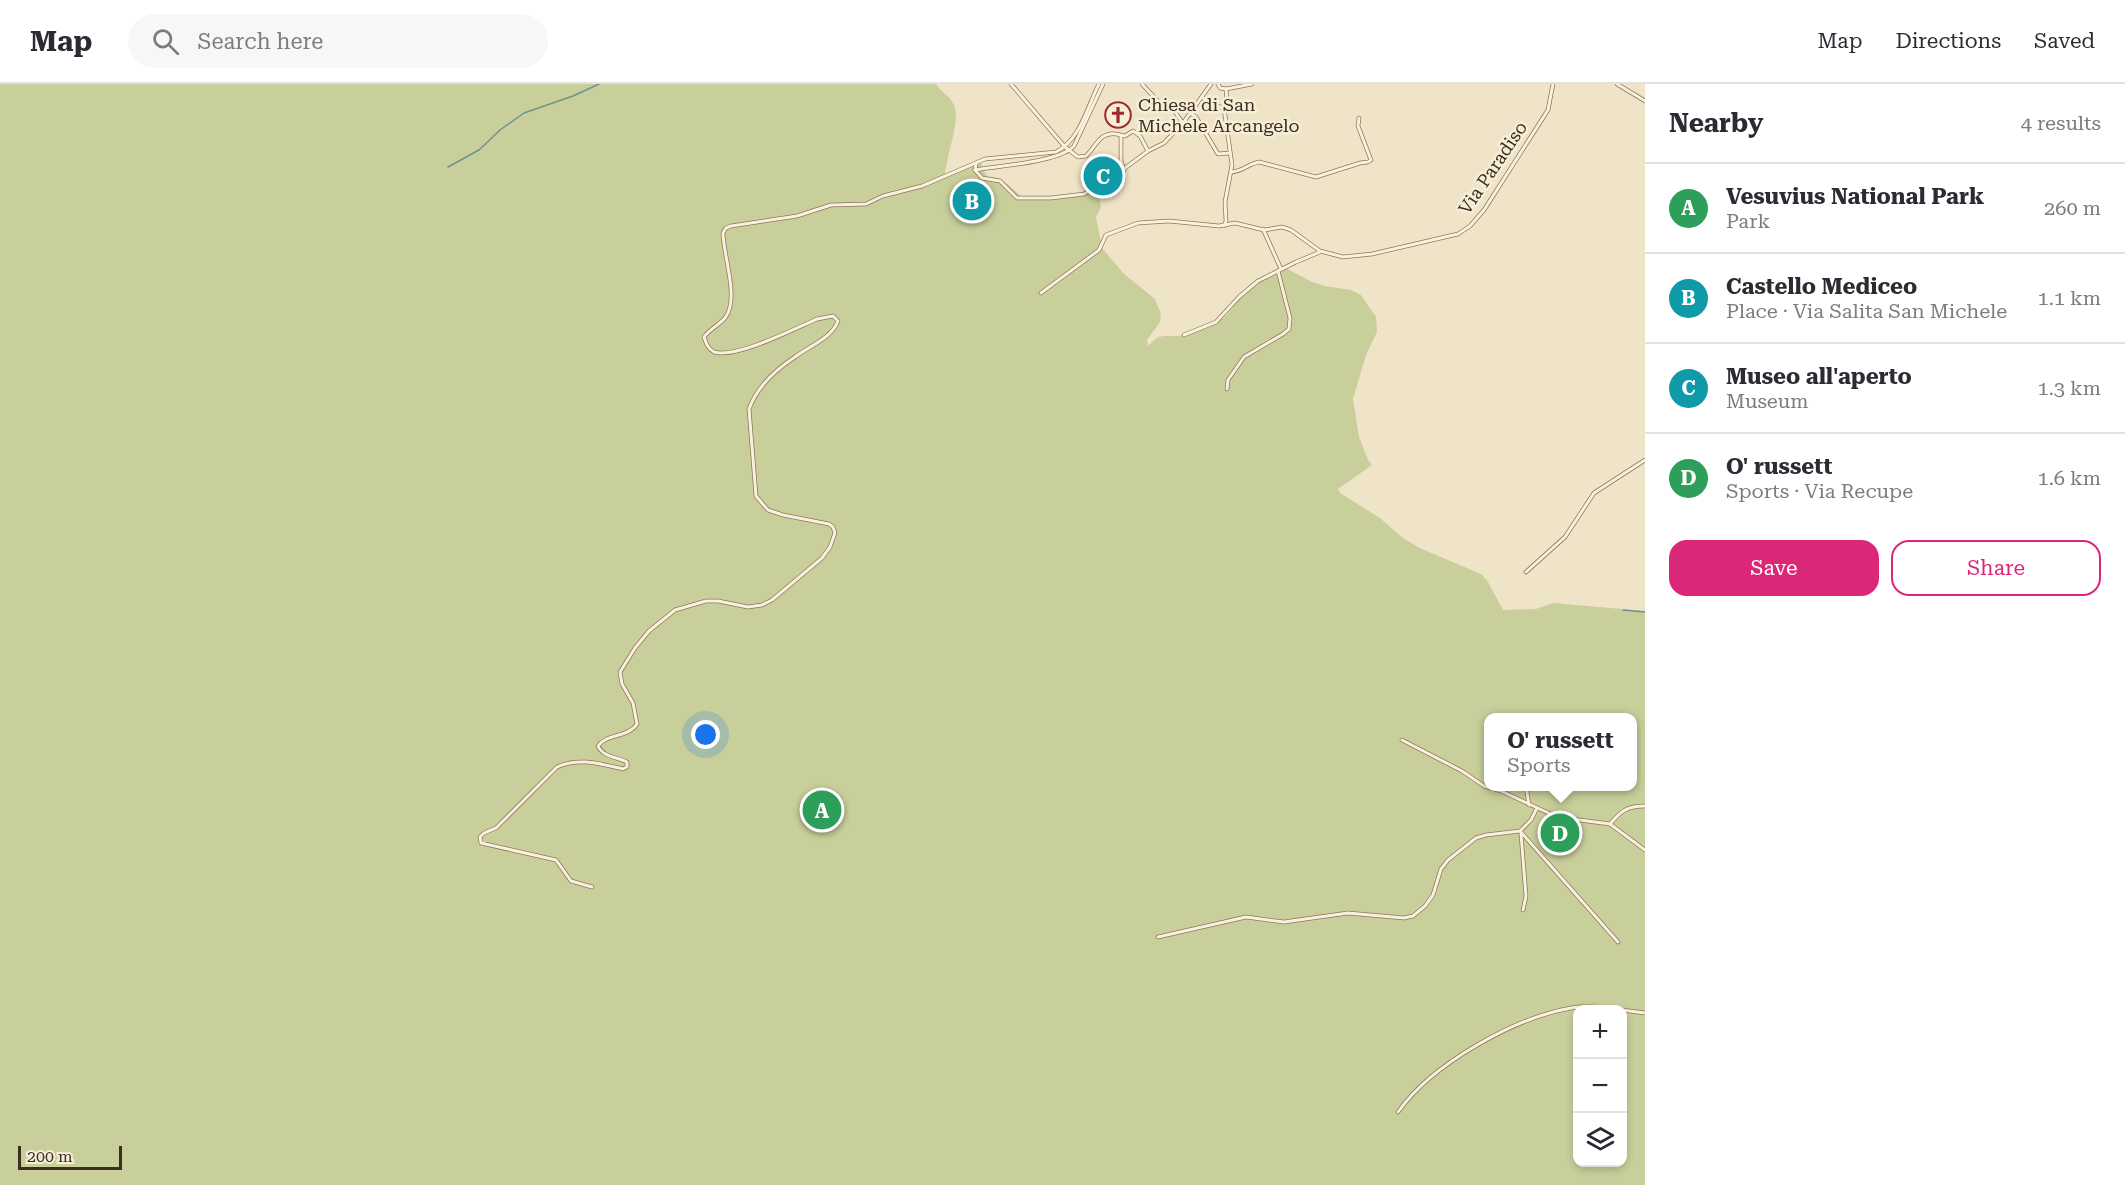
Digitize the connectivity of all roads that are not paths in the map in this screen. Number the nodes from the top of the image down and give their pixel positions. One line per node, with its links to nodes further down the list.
1 (1011, 84): 17 (street)
2 (1101, 84): 17 (street); 18 (street)
3 (1142, 84): 15 (street)
4 (1211, 84): 10 (street)
5 (1218, 84): 9 (street)
6 (1252, 84): 9 (street)
7 (1553, 84): 27 (street, Via Paradiso)
8 (1617, 84): 11 (street)
9 (1226, 89): 12 (street)
10 (1202, 96): 12 (street); 13 (street)
11 (1645, 101)
12 (1224, 108): 20 (street)
13 (1190, 113): 15 (street); 20 (street)
14 (1359, 118): 24 (street)
15 (1183, 123): 19 (street)
16 (1121, 136): 18 (street); 19 (street); 23 (street)
17 (1065, 147): 18 (street); 21 (street)
18 (1070, 151): 22 (street)
19 (1148, 151): 23 (street)
20 (1230, 153): 24 (street)
21 (976, 164): 22 (street); 44 (street)
22 (975, 170): 23 (street)
23 (1124, 170)
24 (1231, 171): 25 (street)
25 (1224, 226): 26 (street, Via Paradiso); 29 (street, Via Paradiso)
26 (1263, 230): 27 (street, Via Paradiso); 28 (street)
27 (1322, 251): 28 (street)
28 (1280, 270): 30 (street); 31 (street)
29 (1041, 293)
30 (1184, 335)
31 (1227, 389)
32 (1645, 460): 33 (street)
33 (1526, 572)
34 (1402, 740): 35 (street)
35 (1484, 786)
36 (1501, 791): 38 (street)
37 (1527, 791): 38 (street)
38 (1529, 805): 40 (street)
39 (1645, 806): 41 (street)
40 (1537, 808): 41 (street); 42 (street)
41 (1610, 824): 43 (street)
42 (1521, 831): 45 (street); 46 (street); 47 (street)
43 (1645, 850)
44 (592, 887)
45 (1523, 910)
46 (1158, 937)
47 (1618, 942)
48 (1573, 1008): 51 (street)
49 (1627, 1011): 50 (street)
50 (1645, 1013)
51 (1398, 1112)

